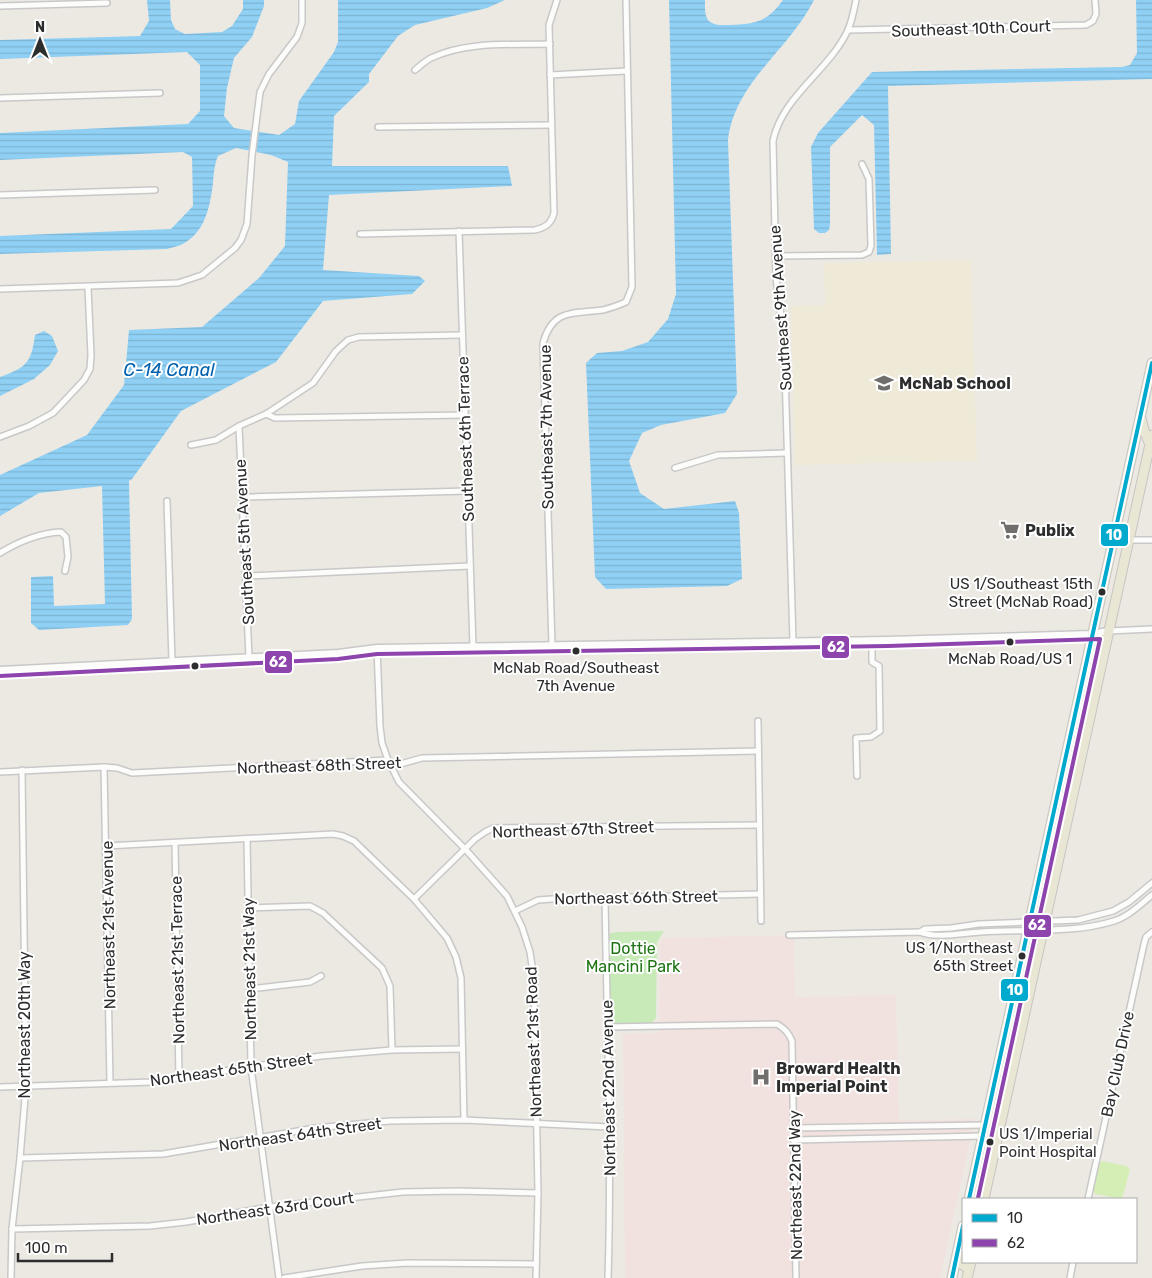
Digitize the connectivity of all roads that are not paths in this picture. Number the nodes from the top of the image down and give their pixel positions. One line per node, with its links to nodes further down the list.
1 (302, 0): 23 (street)
2 (557, 0): 9 (street)
3 (626, 0): 11 (street, Southeast 7th Avenue)
4 (856, 0): 8 (street, Southeast 9th Avenue)
5 (1095, 0): 8 (street, Southeast 10th Court)
6 (107, 2): 7 (street)
7 (0, 6)
8 (848, 30): 22 (street, Southeast 9th Avenue)
9 (550, 44): 10 (street); 12 (street)
10 (415, 70)
11 (626, 71): 12 (street); 54 (street, Southeast 7th Avenue)
12 (550, 75): 15 (street)
13 (160, 93): 14 (street)
14 (0, 98)
15 (550, 125): 16 (street); 20 (street)
16 (378, 127)
17 (862, 164): 22 (street)
18 (155, 190): 19 (street)
19 (0, 195)
20 (459, 231): 21 (street); 25 (street, Southeast 6th Terrace)
21 (360, 234)
22 (776, 256): 36 (street, Southeast 9th Avenue)
23 (88, 287): 24 (street); 32 (street)
24 (0, 289)
25 (462, 335): 27 (street, Southeast 5th Avenue); 28 (street, Southeast 6th Terrace)
26 (1152, 363): 29 (main road)
27 (266, 414): 28 (street); 30 (street, Southeast 5th Avenue)
28 (464, 415): 39 (street, Southeast 6th Terrace)
29 (1140, 416): 33 (main road); 35 (main road)
30 (239, 426): 34 (street, Southeast 5th Avenue); 40 (street, Southeast 5th Avenue)
31 (1152, 435): 35 (main road)
32 (0, 436)
33 (1136, 438): 38 (main road); 50 (main road)
34 (191, 445)
35 (1151, 445): 38 (main road)
36 (787, 453): 37 (street); 52 (street, Southeast 9th Avenue)
37 (675, 468)
38 (1145, 469): 42 (main road)
39 (467, 490): 40 (street); 45 (street, Southeast 6th Terrace)
40 (242, 497): 47 (street, Southeast 5th Avenue)
41 (167, 501): 57 (street)
42 (1129, 540): 43 (street); 49 (main road)
43 (1152, 540)
44 (0, 553): 46 (street)
45 (470, 566): 47 (street); 53 (street, Southeast 6th Terrace)
46 (65, 571)
47 (246, 576): 56 (street, Southeast 5th Avenue)
48 (1152, 629): 49 (street)
49 (1108, 631): 50 (street); 68 (main road)
50 (1092, 634): 51 (street); 65 (main road)
51 (872, 640): 52 (street); 66 (street)
52 (793, 641): 54 (street)
53 (473, 646): 54 (street); 55 (street)
54 (552, 646)
55 (378, 648): 56 (street); 61 (street, Northeast 21st Road)
56 (249, 658): 57 (street)
57 (172, 661): 58 (street)
58 (0, 670)
59 (758, 721): 60 (street)
60 (758, 751): 61 (street, Northeast 68th Street); 69 (street)
61 (388, 760): 62 (street, Northeast 68th Street); 74 (street, Northeast 21st Road)
62 (104, 767): 63 (street, Northeast 68th Street); 73 (street, Northeast 21st Avenue)
63 (22, 770): 64 (street, Northeast 68th Street); 96 (street, Northeast 20th Way)
64 (0, 772)
65 (1062, 773): 67 (main road); 68 (main road)
66 (857, 776)
67 (1057, 798): 70 (main road); 83 (main road)
68 (1072, 798): 70 (main road)
69 (759, 825): 74 (street, Northeast 67th Street); 76 (street)
70 (1066, 825): 84 (main road)
71 (247, 839): 72 (street); 79 (street); 80 (street, Northeast 21st Way)
72 (175, 843): 73 (street); 94 (street, Northeast 21st Terrace)
73 (106, 846): 95 (street, Northeast 21st Avenue)
74 (466, 850): 79 (street, Northeast 67th Street); 81 (street, Northeast 21st Road)
75 (1152, 883): 84 (street)
76 (760, 894): 78 (street, Northeast 66th Street); 82 (street)
77 (1152, 895): 84 (street)
78 (605, 898): 81 (street, Northeast 66th Street); 90 (street, Northeast 22nd Avenue)
79 (414, 899): 91 (street)
80 (248, 908): 89 (street, Northeast 21st Way); 92 (street)
81 (515, 911): 100 (street, Northeast 21st Road)
82 (760, 921)
83 (1028, 926): 84 (street); 84 (street); 85 (street); 85 (street); 98 (main road)
84 (1044, 926): 104 (main road)
85 (920, 932): 87 (street)
86 (1152, 932): 113 (street, Bay Club Drive)
87 (790, 935)
88 (321, 976): 89 (street)
89 (250, 989): 93 (street, Northeast 21st Way)
90 (607, 1027): 102 (street, Northeast 22nd Avenue); 103 (street, Northeast 22nd Way)
91 (462, 1049): 92 (street, Northeast 65th Street); 99 (street)
92 (392, 1050): 93 (street, Northeast 65th Street)
93 (251, 1067): 94 (street, Northeast 65th Street); 106 (street, Northeast 21st Way)
94 (180, 1078): 95 (street, Northeast 65th Street)
95 (110, 1083): 96 (street, Northeast 65th Street)
96 (26, 1086): 97 (street, Northeast 65th Street); 109 (street, Northeast 20th Way)
97 (0, 1087)
98 (988, 1114): 101 (main road); 104 (main road)
99 (464, 1120): 100 (street, Northeast 64th Street); 106 (street, Northeast 64th Street)
100 (536, 1122): 102 (street, Northeast 64th Street); 110 (street, Northeast 21st Road)
101 (985, 1125): 103 (street); 105 (main road); 108 (main road)
102 (610, 1127): 125 (street, Northeast 22nd Avenue)
103 (794, 1128): 107 (street, Northeast 22nd Way)
104 (999, 1133): 108 (main road)
105 (983, 1136): 107 (street); 111 (main road)
106 (260, 1138): 109 (street, Northeast 64th Street); 114 (street, Northeast 21st Way)
107 (794, 1140): 126 (street, Northeast 22nd Way)
108 (995, 1150): 112 (main road)
109 (20, 1158): 115 (street, Northeast 20th Way)
110 (538, 1193): 114 (street, Northeast 63rd Court); 119 (street, Northeast 21st Road)
111 (969, 1198)
112 (984, 1198)
113 (1088, 1198)
114 (268, 1207): 115 (street, Northeast 63rd Court); 122 (street, Northeast 21st Way)
115 (12, 1229): 121 (street, Northeast 20th Way)
116 (962, 1231): 117 (main road)
117 (958, 1249): 120 (main road); 127 (main road)
118 (1074, 1263): 128 (street)
119 (536, 1264): 123 (street); 124 (street, Northeast 21st Road)
120 (969, 1270)
121 (11, 1278)
122 (279, 1278)
123 (284, 1278)
124 (536, 1278)
125 (608, 1278)
126 (796, 1278)
127 (952, 1278)
128 (1070, 1278)

